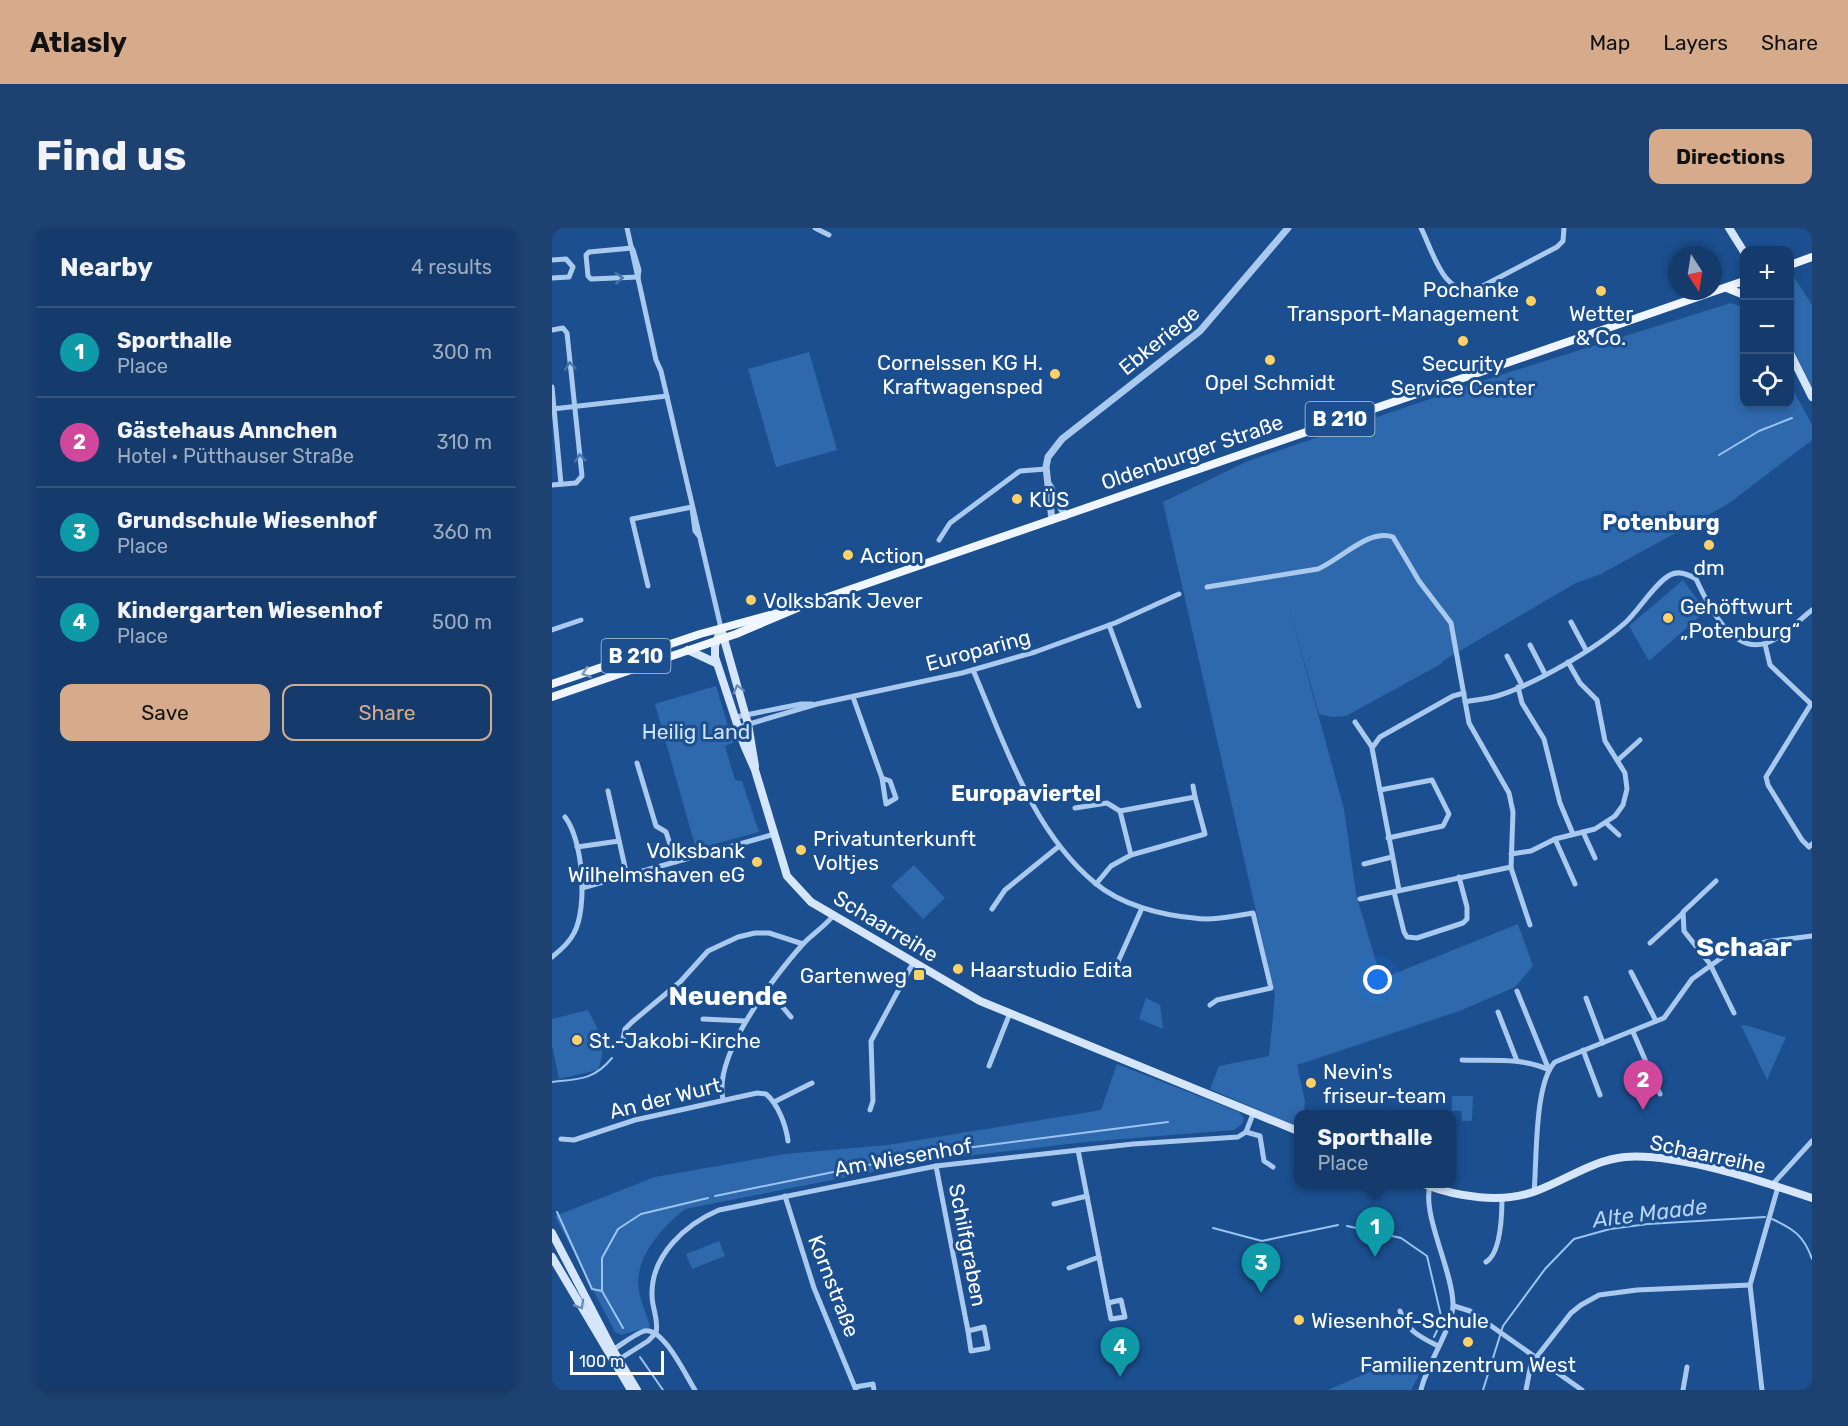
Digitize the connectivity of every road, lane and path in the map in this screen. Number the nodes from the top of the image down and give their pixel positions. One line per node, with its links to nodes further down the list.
1 (627, 228): 10 (street)
2 (815, 228): 7 (street)
3 (1288, 228): 28 (street, Ebkeriege)
4 (1421, 228): 5 (street)
5 (1564, 228)
6 (1729, 228): 8 (main road)
7 (829, 235)
8 (1739, 244): 9 (main road)
9 (1740, 247)
10 (632, 248): 15 (street); 16 (street)
11 (1812, 257): 13 (main road)
12 (552, 260): 14 (street)
13 (1794, 264)
14 (573, 267): 15 (street); 17 (street)
15 (587, 267): 16 (street, one-way to 16)
16 (638, 277): 24 (street)
17 (552, 278)
18 (1740, 283): 19 (main road, Oldenburger Straße / B 210)
19 (1727, 288): 20 (main road); 33 (main road, Oldenburger Straße / B 210)
20 (1740, 294)
21 (552, 330): 26 (street, one-way to 21)
22 (1790, 354): 25 (main road)
23 (552, 387): 27 (street)
24 (667, 396): 26 (street); 32 (street)
25 (1812, 397)
26 (574, 406): 27 (street); 29 (street, one-way to 26)
27 (553, 409): 29 (street)
28 (1046, 469): 31 (street); 35 (street)
29 (561, 484): 30 (street)
30 (552, 485)
31 (1049, 485): 33 (street); 34 (street)
32 (692, 507): 36 (street); 44 (street)
33 (1065, 516): 34 (main road, Oldenburger Straße / B 210)
34 (1052, 520): 40 (main road, Oldenburger Straße / B 210)
35 (939, 540)
36 (648, 586)
37 (1207, 587): 58 (street)
38 (1179, 594): 43 (street, Europaring)
39 (1812, 610): 47 (street)
40 (789, 611): 44 (main road, Oldenburger Straße / B 210); 46 (main road, Oldenburger Straße / B 210)
41 (581, 620): 45 (street)
42 (1571, 622): 50 (street)
43 (1109, 625): 54 (street, Europaring); 64 (street)
44 (721, 628): 46 (main road); 56 (main road, B 210, one-way to 56)
45 (552, 630)
46 (720, 639): 49 (main road, B 210); 53 (main road, Schaarreihe); 65 (main road, Schaarreihe, one-way to 46)
47 (1765, 644): 50 (street); 63 (street)
48 (1530, 645): 55 (street)
49 (688, 650): 53 (main road); 59 (main road, B 210)
50 (1586, 650): 52 (street)
51 (1508, 656): 57 (street)
52 (1568, 662): 55 (street); 72 (street)
53 (717, 664): 66 (main road, Schaarreihe)
54 (974, 670): 60 (street, Europaring); 93 (street)
55 (1545, 674): 57 (street)
56 (552, 684)
57 (1520, 686): 61 (street); 86 (street)
58 (1464, 693): 61 (street); 71 (street)
59 (552, 697)
60 (853, 697): 62 (street, Europaring); 75 (street)
61 (1465, 702): 94 (street)
62 (817, 704): 65 (street, Europaring); 68 (street, Europaring)
63 (1812, 705): 91 (street)
64 (1139, 706)
65 (745, 716): 66 (street, Europaring); 68 (main road, Schaarreihe)
66 (736, 717): 69 (main road, Schaarreihe)
67 (1355, 722): 71 (street)
68 (748, 724): 69 (street, Europaring); 74 (main road, Schaarreihe)
69 (739, 727): 74 (main road, Schaarreihe)
70 (1640, 740): 72 (street)
71 (1372, 747): 77 (street)
72 (1618, 760): 83 (street)
73 (637, 764): 98 (street)
74 (755, 770): 85 (main road, Schaarreihe)
75 (882, 778)
76 (1193, 786): 79 (street)
77 (1380, 790): 88 (street); 88 (street)
78 (608, 791): 90 (street)
79 (1195, 797): 81 (street); 95 (street)
80 (1075, 808): 81 (street)
81 (1120, 811): 95 (street)
82 (565, 817): 92 (street)
83 (1606, 823): 84 (street); 87 (street)
84 (1583, 832): 86 (street); 97 (street)
85 (775, 834): 98 (street); 112 (main road, Schaarreihe)
86 (1573, 834): 89 (street)
87 (1620, 835)
88 (1388, 838): 96 (street)
89 (1555, 839): 94 (street); 105 (street)
90 (619, 841): 92 (street); 101 (street)
91 (1812, 844)
92 (577, 847): 106 (street)
93 (1058, 847): 104 (street); 110 (street)
94 (1511, 854): 100 (street)
95 (1131, 855): 104 (street)
96 (1392, 857): 99 (street); 107 (street)
97 (1595, 858)
98 (676, 862): 101 (street)
99 (1364, 864)
100 (1511, 867): 102 (street); 113 (street)
101 (627, 876): 106 (street)
102 (1459, 877): 107 (street); 107 (street)
103 (1716, 881): 111 (street)
104 (1096, 884): 109 (street)
105 (1575, 884)
106 (582, 888): 117 (street)
107 (1396, 891): 108 (street)
108 (1360, 899)
109 (1142, 908): 121 (street); 125 (street)
110 (992, 909)
111 (1682, 914): 116 (street); 119 (street)
112 (833, 916): 115 (street); 118 (main road, Schaarreihe)
113 (1530, 925)
114 (1812, 936): 119 (street)
115 (803, 944): 122 (street); 134 (street)
116 (1650, 944)
117 (552, 957)
118 (913, 963): 127 (main road, Schaarreihe); 146 (street)
119 (1710, 964): 128 (street); 132 (street)
120 (1631, 972): 132 (street)
121 (1113, 973)
122 (767, 988): 129 (street); 131 (street)
123 (1517, 991): 140 (street)
124 (1586, 998): 135 (street)
125 (1210, 1005)
126 (1498, 1012): 138 (street)
127 (1010, 1013): 139 (street); 147 (main road, Schaarreihe)
128 (1734, 1013)
129 (791, 1017)
130 (703, 1020): 131 (street)
131 (745, 1021): 144 (street)
132 (1656, 1021): 133 (street)
133 (1633, 1032): 135 (street); 142 (street)
134 (623, 1039)
135 (1603, 1043): 136 (street)
136 (1583, 1050): 140 (street); 143 (street)
137 (1462, 1060): 138 (street)
138 (1517, 1062): 140 (street)
139 (989, 1066)
140 (1549, 1070): 159 (street)
141 (812, 1083): 145 (street)
142 (1659, 1094)
143 (1600, 1095)
144 (723, 1099): 145 (street, An der Wurt); 150 (street, An der Wurt)
145 (774, 1102): 151 (street)
146 (870, 1110)
147 (1253, 1114): 148 (main road, Schaarreihe); 149 (street)
148 (1294, 1129)
149 (1246, 1132): 153 (street, Am Wiesenhof); 155 (street)
150 (561, 1139)
151 (788, 1141)
152 (1812, 1141): 156 (street)
153 (1078, 1150): 154 (street, Am Wiesenhof); 161 (street)
154 (936, 1166): 160 (street, Am Wiesenhof); 174 (street, Schilfgraben)
155 (1273, 1167)
156 (1775, 1186): 159 (main road, Schaarreihe); 163 (main road, Schaarreihe); 170 (street)
157 (1427, 1188): 172 (street)
158 (1439, 1188): 162 (main road, Schaarreihe)
159 (1534, 1192): 162 (main road, Schaarreihe)
160 (784, 1196): 175 (street, Am Wiesenhof); 181 (street, Kornstraße)
161 (1088, 1196): 164 (street); 167 (street)
162 (1502, 1197): 168 (street)
163 (1812, 1198)
164 (1054, 1204)
165 (552, 1235): 177 (main road)
166 (552, 1257): 177 (main road, one-way to 177)
167 (1099, 1257): 169 (street); 171 (street)
168 (1486, 1262)
169 (1069, 1268)
170 (1750, 1285): 178 (street); 190 (street)
171 (1108, 1303)
172 (1454, 1306): 176 (street); 178 (street)
173 (1400, 1311): 176 (street)
174 (968, 1330): 174 (street, Schilfgraben)
175 (656, 1333): 177 (street); 179 (street); 184 (street)
176 (1438, 1346): 186 (street)
177 (610, 1352): 179 (main road)
178 (1538, 1358): 187 (street); 188 (street)
179 (616, 1361): 182 (main road); 183 (main road)
180 (1687, 1367): 189 (street)
181 (856, 1389): 185 (street, Kornstraße)
182 (631, 1390)
183 (637, 1390)
184 (695, 1390)
185 (874, 1390)
186 (1421, 1390)
187 (1526, 1390)
188 (1582, 1390)
189 (1683, 1390)
190 (1762, 1390)

